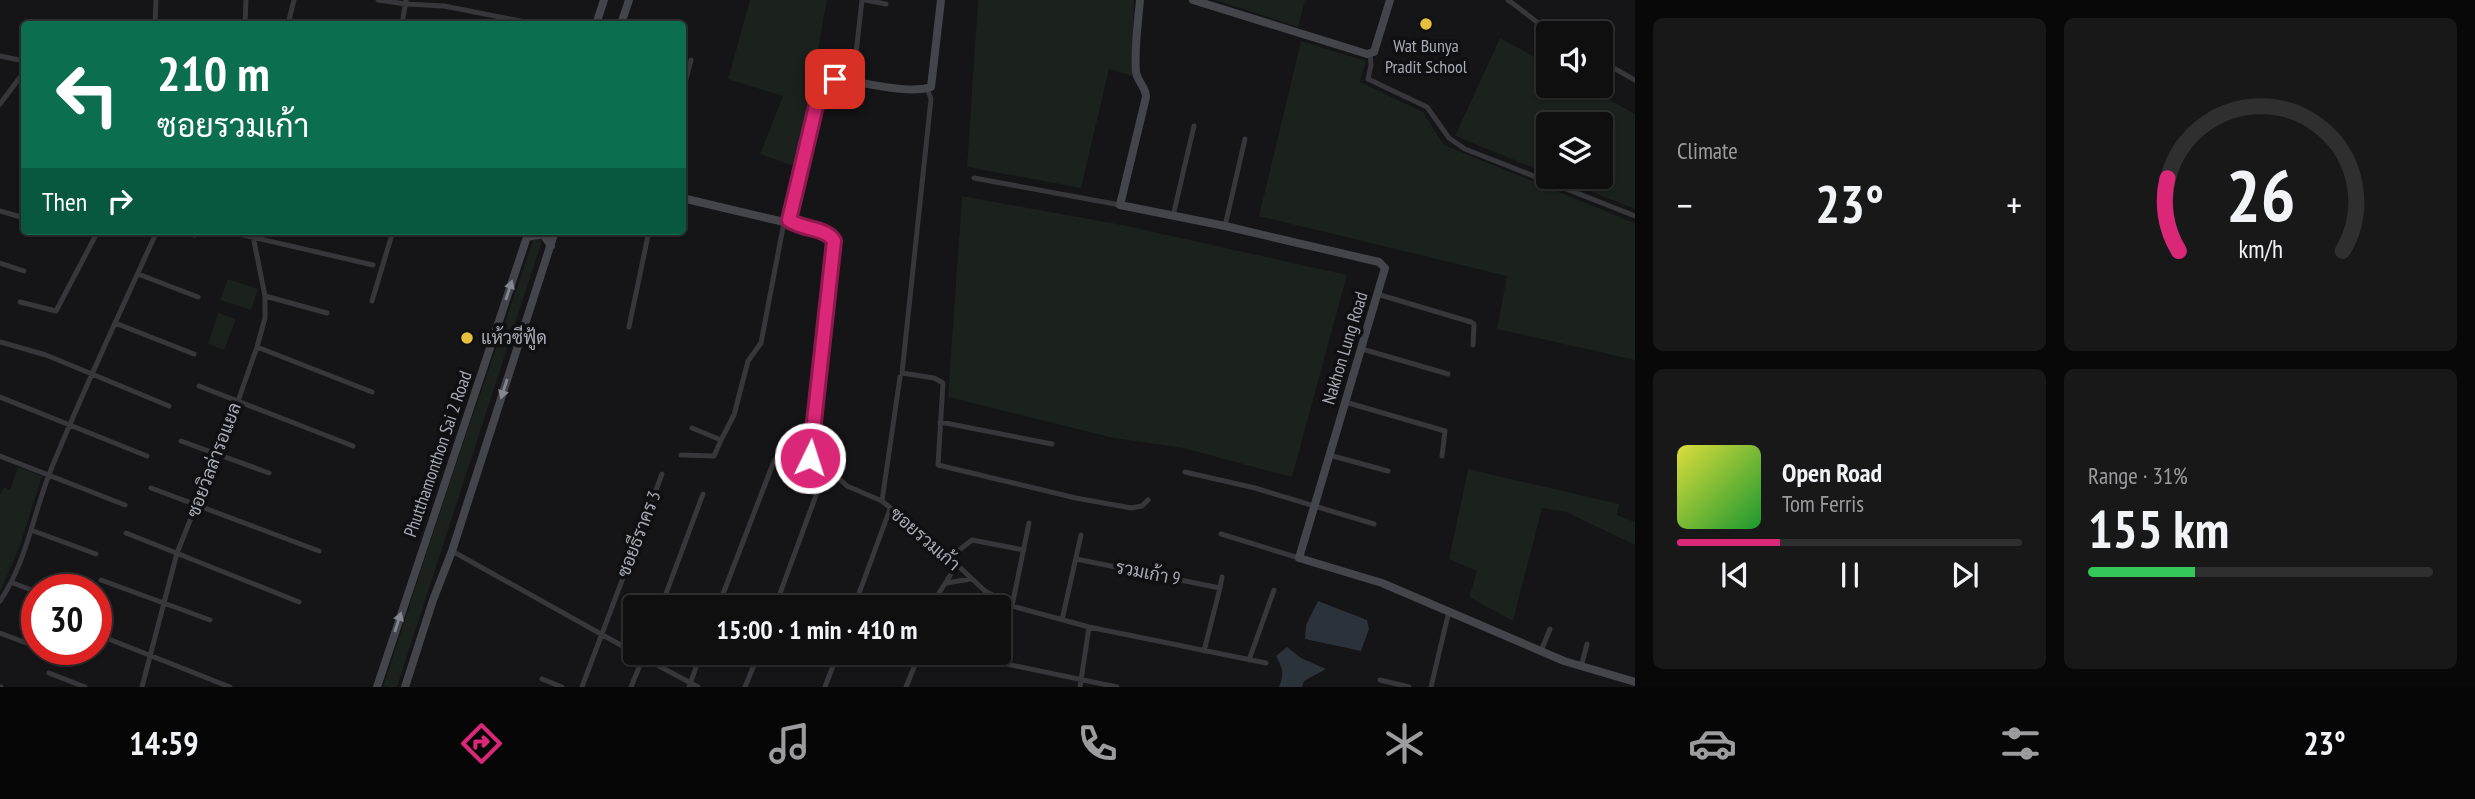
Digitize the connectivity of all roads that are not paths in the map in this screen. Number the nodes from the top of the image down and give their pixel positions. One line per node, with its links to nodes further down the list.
1 (156, 0): 15 (street)
2 (246, 0): 16 (street)
3 (294, 0): 17 (street)
4 (378, 0): 13 (street)
5 (604, 0): 20 (street)
6 (629, 0): 21 (street)
7 (863, 0): 14 (street); 30 (street)
8 (941, 0): 32 (street)
9 (1140, 0): 38 (street)
10 (1193, 0): 23 (street)
11 (1390, 0): 23 (street)
12 (1508, 0): 22 (street)
13 (406, 2): 18 (street); 19 (street)
14 (886, 4)
15 (155, 21)
16 (245, 21)
17 (289, 21)
18 (403, 21)
19 (520, 21)
20 (597, 21)
21 (622, 21)
22 (1536, 23)
23 (1370, 53): 41 (street)
24 (0, 56): 25 (street)
25 (21, 60)
26 (691, 60): 29 (street)
27 (1613, 68): 31 (street)
28 (21, 76): 33 (street)
29 (686, 79)
30 (853, 80): 32 (street); 43 (street)
31 (1635, 80)
32 (927, 88): 81 (street)
33 (0, 104)
34 (1195, 126): 40 (street)
35 (1245, 139): 44 (street)
36 (974, 178): 38 (street)
37 (686, 199): 43 (street)
38 (1120, 205): 40 (street, Nakhon Lung Road)
39 (0, 211): 42 (street)
40 (1173, 216): 44 (street, Nakhon Lung Road)
41 (1635, 216)
42 (21, 217)
43 (786, 221): 84 (street); 102 (street, ซอยรวมเก้า)
44 (1226, 226): 59 (street, Nakhon Lung Road)
45 (96, 235): 63 (street)
46 (155, 235): 58 (street)
47 (253, 235): 60 (street, ซอยวิลล่ารอแยล)
48 (257, 235): 56 (street)
49 (392, 235): 62 (street)
50 (528, 235): 173 (street, Phutthamonthon Sai 2 Road, one-way to 50)
51 (544, 235): 54 (street)
52 (554, 235): 54 (street)
53 (648, 235): 66 (street)
54 (551, 246): 115 (street, one-way to 115)
55 (0, 263): 57 (street)
56 (373, 265)
57 (24, 271)
58 (138, 274): 61 (street); 65 (street)
59 (1377, 294): 68 (street); 70 (street, Nakhon Lung Road)
60 (265, 296): 64 (street); 69 (street, ซอยวิลล่ารอแยล)
61 (198, 298)
62 (372, 300)
63 (20, 302)
64 (327, 313)
65 (115, 323): 71 (street); 72 (street)
66 (629, 327)
67 (0, 342): 72 (street)
68 (1473, 345)
69 (257, 347): 76 (street); 78 (street, ซอยวิลล่ารอแยล)
70 (1362, 349): 73 (street); 79 (street, Nakhon Lung Road)
71 (194, 354)
72 (91, 374): 80 (street); 82 (street)
73 (1448, 374)
74 (900, 377): 102 (street)
75 (199, 386): 78 (street)
76 (372, 392)
77 (0, 397): 82 (street)
78 (238, 401): 87 (street); 88 (street, ซอยวิลล่ารอแยล)
79 (1345, 402): 90 (street, Nakhon Lung Road); 93 (street)
80 (169, 406)
81 (940, 422): 86 (street); 101 (street)
82 (70, 424): 92 (street); 98 (street)
83 (692, 428): 84 (street)
84 (721, 440): 89 (street)
85 (181, 441): 88 (street)
86 (1052, 444)
87 (353, 446)
88 (217, 455): 96 (street); 103 (street, ซอยวิลล่ารอแยล)
89 (681, 455)
90 (1329, 455): 94 (street); 105 (street, Nakhon Lung Road)
91 (0, 456): 98 (street)
92 (147, 456)
93 (1442, 456)
94 (1388, 471)
95 (1185, 472): 105 (street)
96 (269, 473)
97 (662, 474): 145 (street, ซอยธีราคร 3)
98 (49, 475): 104 (street); 109 (street)
99 (151, 488): 103 (street)
100 (704, 494): 130 (street)
101 (1148, 500)
102 (882, 501): 106 (street, ซอยรวมเก้า)
103 (197, 504): 114 (street); 116 (street, ซอยวิลล่ารอแยล)
104 (125, 505)
105 (1315, 506): 108 (street); 119 (street, Nakhon Lung Road)
106 (890, 509): 118 (street, ซอยรวมเก้า); 133 (street)
107 (1029, 523): 113 (street)
108 (1374, 524)
109 (31, 530): 117 (street); 124 (street)
110 (126, 533): 116 (street)
111 (1221, 534): 119 (street)
112 (1081, 535): 120 (street)
113 (1024, 550): 118 (street); 138 (street)
114 (318, 551)
115 (452, 551): 145 (street); 174 (street)
116 (177, 553): 136 (street); 137 (street, ซอยวิลล่ารอแยล)
117 (96, 554)
118 (949, 558): 121 (street, ซอยรวมเก้า)
119 (1299, 558): 139 (street)
120 (1076, 559): 128 (street, รวมเก้า 9); 141 (street)
121 (956, 566): 123 (street, ซอยรวมเก้า); 125 (street)
122 (1222, 577): 128 (street)
123 (971, 579): 125 (street); 138 (street, ซอยรวมเก้า)
124 (13, 583): 127 (street); 135 (street)
125 (946, 583): 134 (street)
126 (112, 584): 137 (street)
127 (21, 586)
128 (1220, 587): 150 (street)
129 (1273, 590): 153 (street)
130 (666, 595)
131 (723, 595): 132 (street)
132 (779, 595)
133 (858, 595)
134 (940, 595)
135 (0, 601)
136 (299, 602)
137 (163, 604): 140 (street); 152 (street, ซอยวิลล่ารอแยล)
138 (1012, 606): 141 (street, ซอยรวมเก้า)
139 (1449, 611): 151 (street); 185 (street)
140 (210, 620)
141 (1062, 620): 142 (street, ซอยรวมเก้า)
142 (1089, 627): 150 (street, ซอยรวมเก้า); 165 (street)
143 (1550, 629): 151 (street)
144 (0, 633): 147 (street)
145 (600, 633): 149 (street); 176 (street, ซอยธีราคร 3)
146 (112, 640): 152 (street)
147 (21, 641)
148 (1587, 644): 162 (street)
149 (623, 646)
150 (1204, 651): 153 (street, ซอยรวมเก้า)
151 (1541, 651): 162 (street)
152 (150, 655): 171 (street, ซอยวิลล่ารอแยล); 172 (street)
153 (1249, 660): 154 (street, ซอยรวมเก้า)
154 (1266, 663)
155 (640, 665): 177 (street)
156 (659, 665): 169 (street)
157 (696, 665): 169 (street)
158 (753, 665): 179 (street)
159 (833, 665): 180 (street)
160 (915, 665): 181 (street)
161 (1010, 665): 165 (street)
162 (1581, 667): 167 (street)
163 (49, 673): 170 (street)
164 (542, 679): 175 (street)
165 (1081, 680): 182 (street); 183 (street)
166 (1380, 680): 184 (street)
167 (1615, 682): 168 (street)
168 (1635, 682)
169 (689, 685): 178 (street)
170 (85, 687)
171 (142, 687)
172 (230, 687)
173 (377, 687)
174 (405, 687)
175 (562, 687)
176 (582, 687)
177 (631, 687)
178 (698, 687)
179 (745, 687)
180 (825, 687)
181 (906, 687)
182 (1080, 687)
183 (1117, 687)
184 (1409, 687)
185 (1431, 687)

